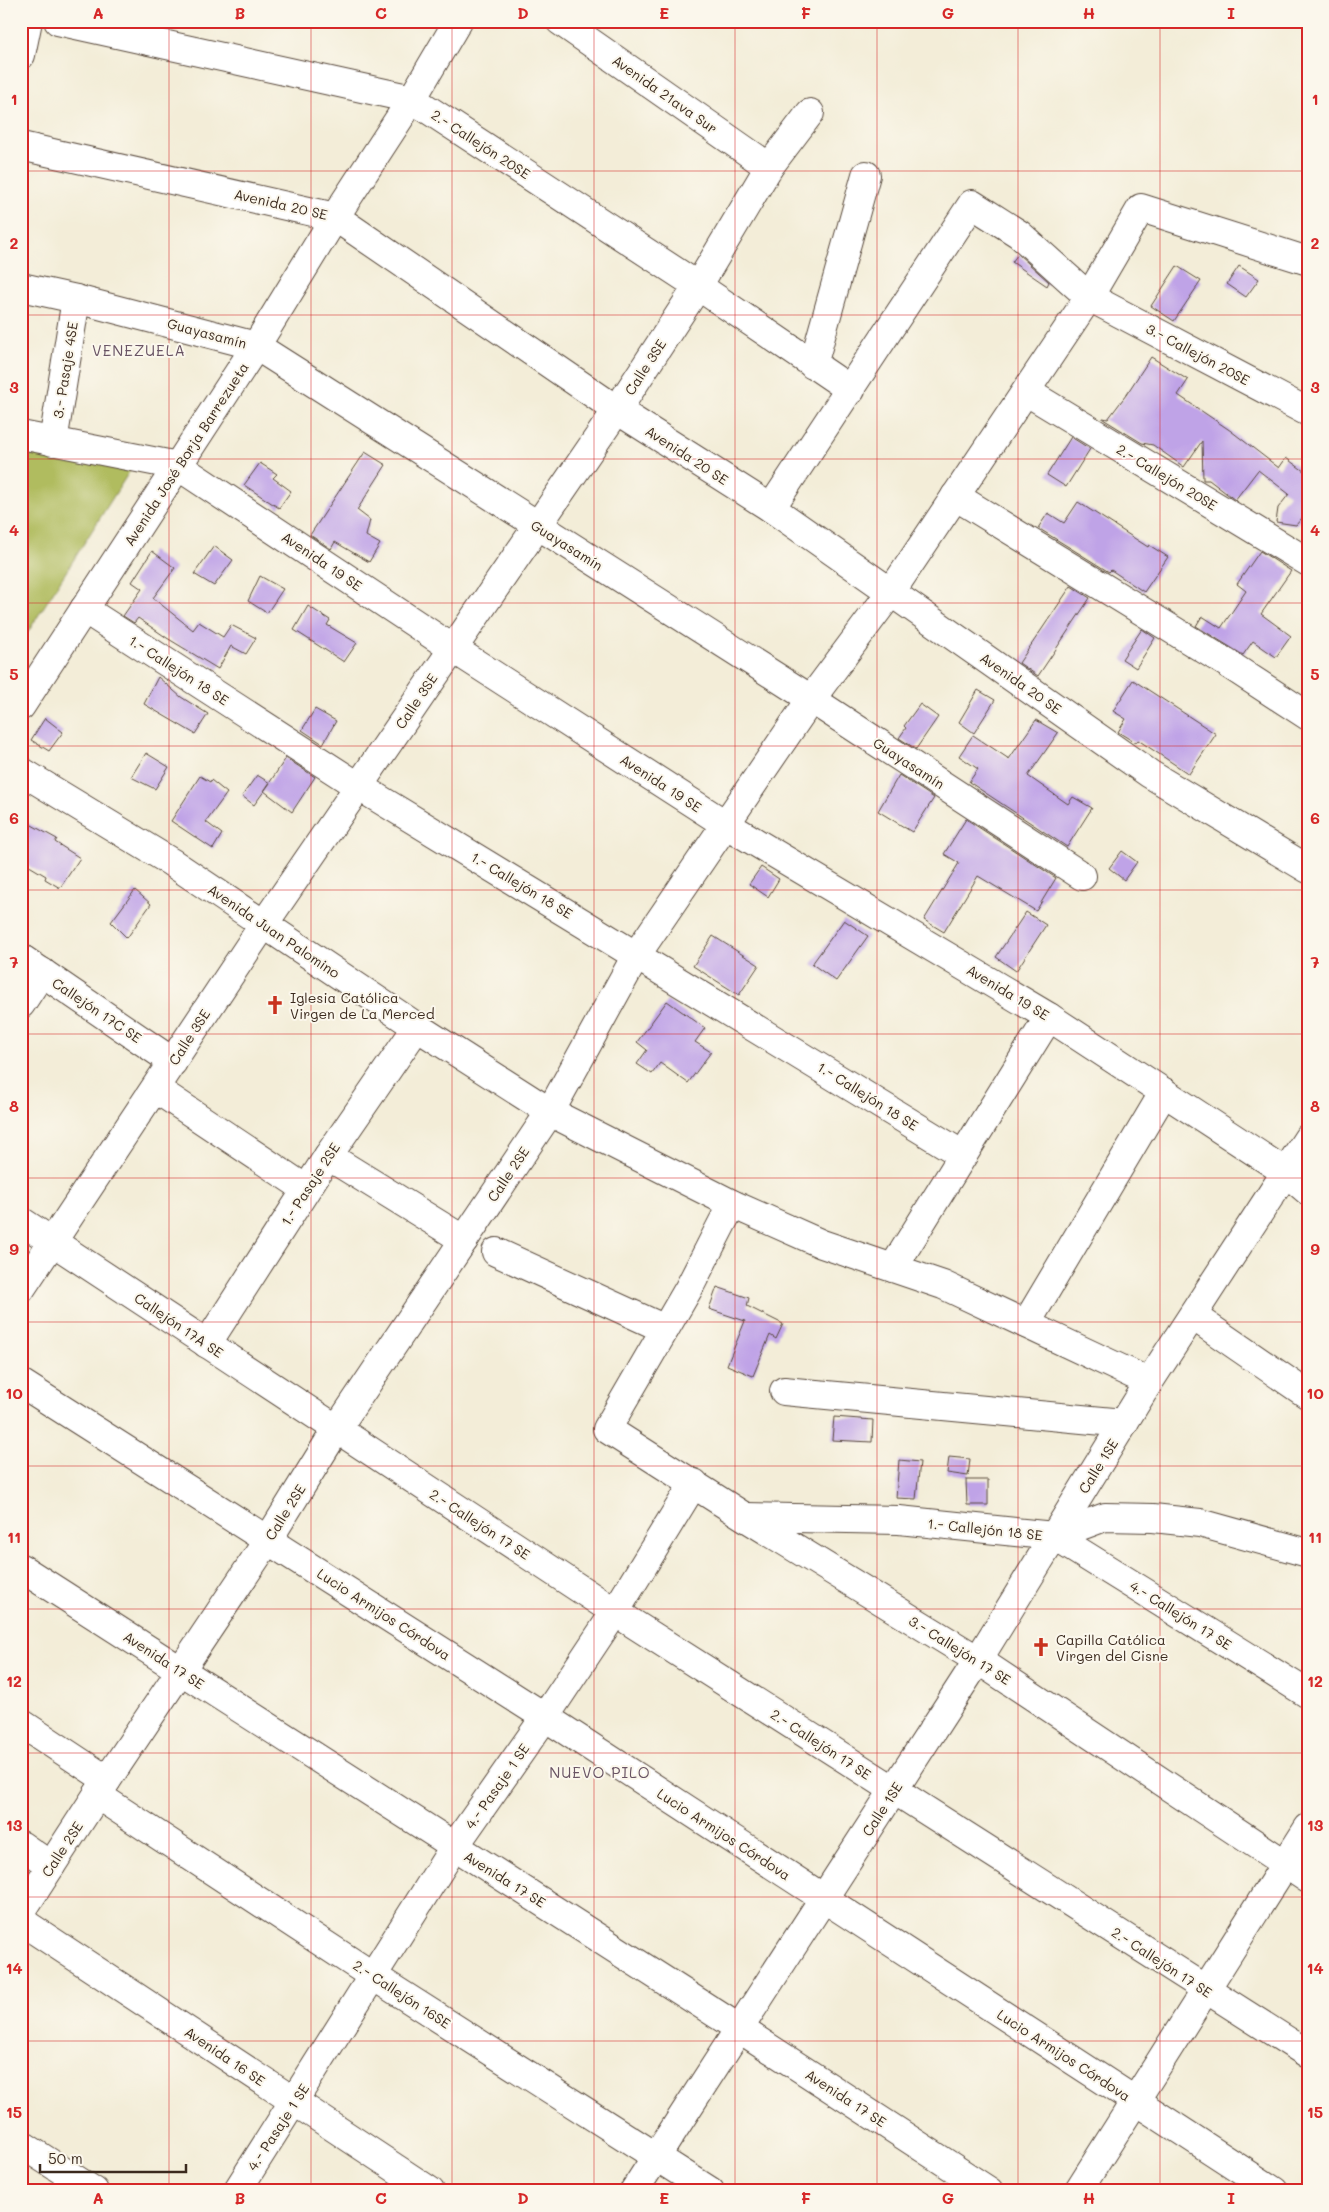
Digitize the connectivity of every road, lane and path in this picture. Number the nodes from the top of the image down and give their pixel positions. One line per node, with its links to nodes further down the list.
1 (28, 21): 5 (street)
2 (58, 21): 6 (street, 2.- Callejón 20SE)
3 (458, 21): 6 (street, Avenida José Borja Barrezueta)
4 (560, 21): 9 (street, Avenida 21ava Sur)
5 (21, 55)
6 (412, 99): 11 (street, Avenida José Borja Barrezueta); 13 (street, 2.- Callejón 20SE)
7 (810, 113): 9 (street, Calle 3SE)
8 (21, 146): 11 (street, Avenida 20 SE)
9 (769, 167): 13 (street, Calle 3SE)
10 (866, 176): 18 (street)
11 (335, 216): 17 (street, Avenida José Borja Barrezueta); 21 (street, Avenida 20 SE)
12 (1308, 261): 15 (street)
13 (698, 286): 18 (street, 2.- Callejón 20SE); 21 (street, Calle 3SE)
14 (21, 287): 16 (street, Guayasamín)
15 (1088, 297): 19 (street, 3.- Callejón 20SE); 20 (street, Calle 2SE); 22 (street, 3.- Callejón 20SE)
16 (76, 299): 17 (street, Guayasamín); 24 (street, 3.- Pasaje 4SE)
17 (256, 346): 25 (street, Avenida José Borja Barrezueta); 28 (street, Guayasamín)
18 (813, 365): 19 (street, 2.- Callejón 20SE)
19 (851, 390): 27 (street)
20 (1027, 392): 26 (street, Calle 2SE); 29 (street, 2.- Callejón 20SE)
21 (617, 410): 27 (street, Avenida 20 SE); 28 (street, Calle 3SE)
22 (1308, 412)
23 (21, 435): 24 (street, Avenida 19 SE)
24 (53, 442): 25 (street, Avenida 19 SE)
25 (178, 466): 31 (street, Avenida José Borja Barrezueta); 32 (street, Avenida 19 SE)
26 (955, 496): 30 (street, Calle 2SE); 35 (street)
27 (771, 508): 30 (street, Avenida 20 SE)
28 (538, 527): 32 (street, Calle 3SE); 33 (street, Guayasamín)
29 (1308, 562)
30 (891, 592): 33 (street, Calle 2SE); 39 (street, Avenida 20 SE)
31 (84, 609): 34 (street, Avenida José Borja Barrezueta); 37 (street, 1.- Callejón 18 SE)
32 (452, 648): 37 (street, Calle 3SE); 38 (street, Avenida 19 SE)
33 (811, 699): 38 (street, Calle 2SE); 40 (street, Guayasamín)
34 (21, 706)
35 (1308, 716)
36 (21, 771): 41 (street, Avenida Juan Palomino)
37 (358, 786): 41 (street, Calle 3SE); 42 (street, 1.- Callejón 18 SE)
38 (725, 824): 42 (street, Calle 2SE); 45 (street, Avenida 19 SE)
39 (1308, 869)
40 (1082, 876)
41 (264, 924): 46 (street, Avenida Juan Palomino); 47 (street, Calle 3SE)
42 (637, 954): 50 (street, Calle 2SE); 52 (street, 1.- Callejón 18 SE)
43 (32, 965): 44 (street); 47 (street, Callejón 17C SE)
44 (21, 1004)
45 (1049, 1017): 49 (street, Avenida 19 SE); 52 (street)
46 (417, 1027): 50 (street, Avenida Juan Palomino); 53 (street, 1.- Pasaje 2SE)
47 (173, 1062): 48 (street, Calle 3SE)
48 (156, 1088): 55 (street); 60 (street, Calle 3SE)
49 (1164, 1092): 54 (street, Avenida 19 SE); 65 (street)
50 (550, 1112): 57 (street, Avenida Juan Palomino); 59 (street, Calle 2SE)
51 (1308, 1138): 54 (street, Calle 1SE)
52 (963, 1155): 62 (street)
53 (328, 1156): 55 (street, 1.- Pasaje 2SE); 59 (street)
54 (1287, 1173): 56 (street, Avenida 19 SE); 64 (street, Calle 1SE)
55 (306, 1189): 67 (street, 1.- Pasaje 2SE)
56 (1308, 1191)
57 (732, 1204): 62 (street, Avenida Juan Palomino); 66 (street)
58 (21, 1221): 60 (street, Callejón 17A SE)
59 (464, 1240): 73 (street, Calle 2SE)
60 (52, 1241): 63 (street, Calle 3SE); 67 (street, Callejón 17A SE)
61 (496, 1252): 66 (street)
62 (892, 1268): 65 (street, Avenida Juan Palomino)
63 (21, 1289)
64 (1193, 1316): 68 (street, Calle 1SE); 71 (street)
65 (1026, 1324): 68 (street, Avenida Juan Palomino)
66 (665, 1328): 74 (street, 3.- Callejón 17 SE)
67 (207, 1344): 73 (street, Callejón 17A SE)
68 (1149, 1382): 72 (street, Calle 1SE)
69 (21, 1383): 77 (street, Lucio Armijos Córdova)
70 (784, 1391): 72 (street)
71 (1308, 1395)
72 (1124, 1422): 76 (street, Calle 1SE)
73 (336, 1430): 77 (street, Calle 2SE); 80 (street, 2.- Callejón 17 SE)
74 (694, 1483): 75 (street, 3.- Callejón 17 SE); 80 (street, 4.- Pasaje 1 SE)
75 (745, 1517): 76 (street, 1.- Callejón 18 SE); 81 (street, 3.- Callejón 17 SE)
76 (1054, 1536): 78 (street, 1.- Callejón 18 SE); 81 (street, Calle 1SE); 83 (street, 4.- Callejón 17 SE)
77 (268, 1540): 82 (street, Calle 2SE); 84 (street, Lucio Armijos Córdova)
78 (1308, 1553)
79 (21, 1568): 82 (street, Avenida 17 SE)
80 (615, 1612): 84 (street, 4.- Pasaje 1 SE); 87 (street, 2.- Callejón 17 SE)
81 (978, 1660): 87 (street, Calle 1SE); 91 (street, 3.- Callejón 17 SE)
82 (180, 1672): 86 (street, Calle 2SE); 90 (street, Avenida 17 SE)
83 (1308, 1694)
84 (545, 1717): 90 (street, 4.- Pasaje 1 SE); 94 (street, Lucio Armijos Córdova)
85 (21, 1723): 86 (street, 2.- Callejón 16SE)
86 (102, 1788): 92 (street, Calle 2SE); 97 (street, 2.- Callejón 16SE)
87 (894, 1790): 94 (street, Calle 1SE); 98 (street, 2.- Callejón 17 SE)
88 (1308, 1828): 91 (street)
89 (21, 1845): 92 (street)
90 (454, 1847): 97 (street, 4.- Pasaje 1 SE); 99 (street, Avenida 17 SE)
91 (1285, 1865): 93 (street, 3.- Callejón 17 SE); 98 (street)
92 (51, 1866): 95 (street, Calle 2SE)
93 (1308, 1879)
94 (824, 1899): 99 (street, Calle 1SE); 101 (street, Lucio Armijos Córdova)
95 (21, 1912)
96 (21, 1921): 102 (street, Avenida 16 SE)
97 (373, 1976): 102 (street, 4.- Pasaje 1 SE); 104 (street, 2.- Callejón 16SE)
98 (1205, 1990): 100 (street, 2.- Callejón 17 SE); 101 (street)
99 (740, 2029): 104 (street, Calle 1SE); 110 (street, Avenida 17 SE)
100 (1308, 2054)
101 (1135, 2100): 111 (street); 112 (street, Lucio Armijos Córdova)
102 (295, 2102): 106 (street, 4.- Pasaje 1 SE); 107 (street, Avenida 16 SE)
103 (21, 2144): 105 (street)
104 (657, 2157): 108 (street, Calle 1SE); 109 (street, 2.- Callejón 16SE)
105 (94, 2191)
106 (237, 2191)
107 (430, 2191)
108 (634, 2191)
109 (710, 2191)
110 (989, 2191)
111 (1078, 2191)
112 (1274, 2191)

